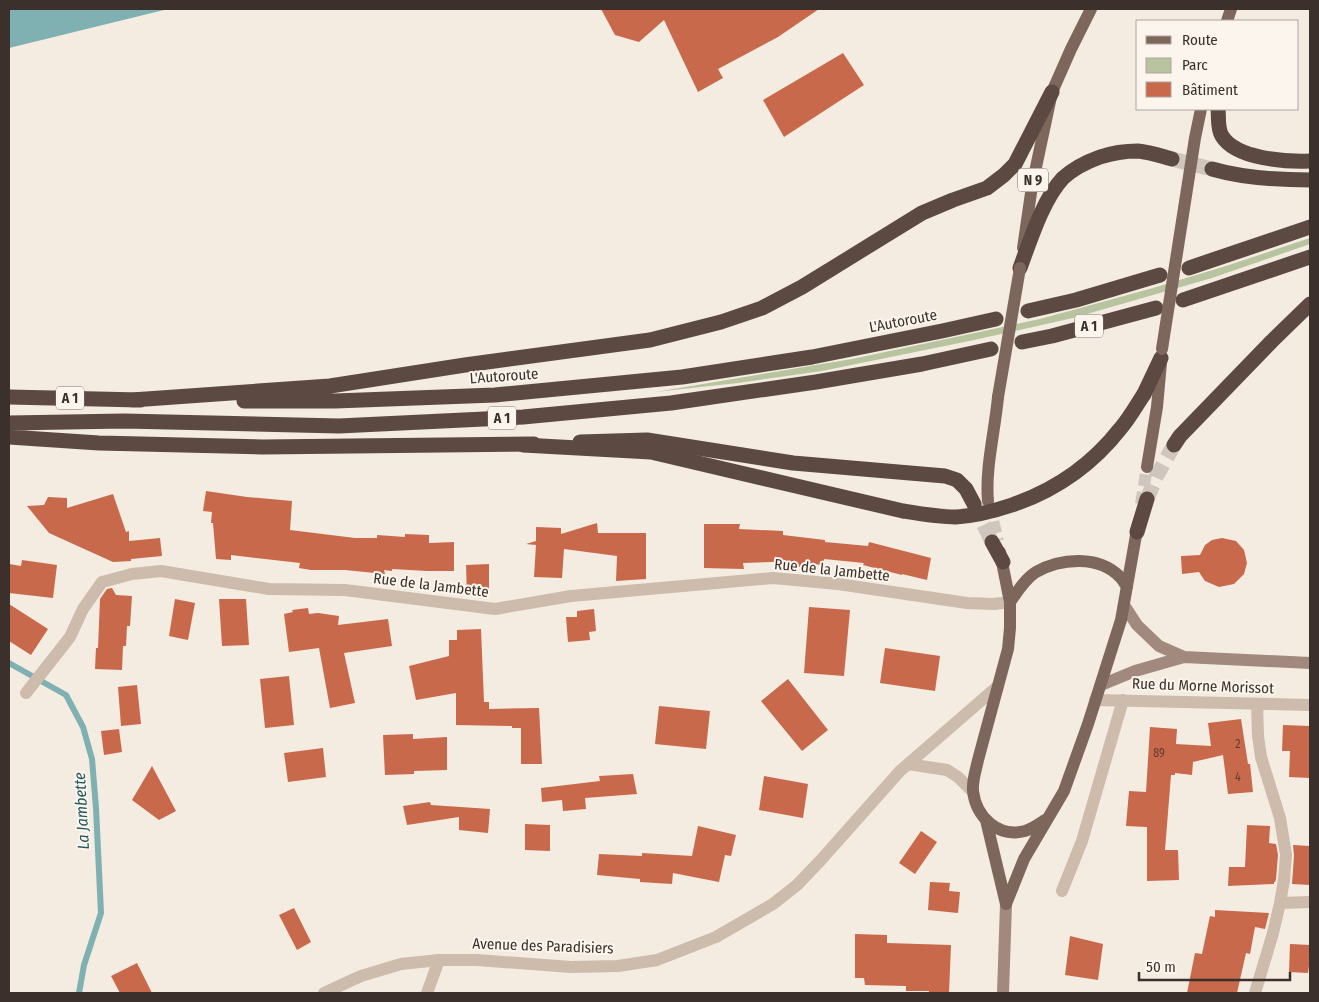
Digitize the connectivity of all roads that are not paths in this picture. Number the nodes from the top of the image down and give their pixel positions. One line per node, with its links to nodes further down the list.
1 (1091, 9): 2 (main road, N 9)
2 (1052, 92): 11 (main road, N 9); 23 (highway)
3 (1201, 110): 21 (main road, bridge)
4 (1218, 110): 6 (highway)
5 (1172, 159): 11 (highway)
6 (1310, 161)
7 (1212, 169): 8 (highway)
8 (1310, 180)
9 (1310, 227): 12 (highway)
10 (1310, 257): 14 (highway)
11 (1020, 268): 30 (main road, bridge)
12 (1189, 268)
13 (1160, 276): 17 (highway, A 1)
14 (1183, 300)
15 (1310, 304): 27 (highway)
16 (1156, 308): 19 (highway, A 1)
17 (1028, 312)
18 (996, 319): 23 (highway, L'Autoroute / A 1)
19 (1022, 342)
20 (991, 349): 24 (highway, A 1)
21 (1162, 354): 26 (highway, bridge); 28 (main road)
22 (9, 397): 23 (highway, L'Autoroute / A 1)
23 (132, 400)
24 (9, 423)
25 (9, 437): 26 (highway)
26 (523, 444): 30 (highway, bridge)
27 (1174, 445)
28 (1147, 467)
29 (1144, 502): 31 (highway)
30 (981, 503)
31 (1137, 532): 34 (main road)
32 (995, 541): 33 (highway)
33 (1002, 562): 35 (main road)
34 (1127, 587): 35 (main road); 36 (main road)
35 (1010, 602): 40 (main road); 41 (street, Rue de la Jambette)
36 (1124, 605): 37 (street); 39 (main road)
37 (1184, 657): 38 (street); 39 (street)
38 (1310, 663)
39 (1101, 684): 42 (main road)
40 (998, 686): 46 (street, Avenue des Paradisiers); 47 (main road)
41 (26, 693)
42 (1095, 700): 43 (street, Rue du Morne Morissot); 48 (main road)
43 (1123, 700): 44 (street, Rue du Morne Morissot); 50 (street)
44 (1257, 704): 45 (street, Rue du Morne Morissot); 52 (street)
45 (1310, 705)
46 (908, 764): 47 (street); 54 (street, Avenue des Paradisiers)
47 (973, 792): 49 (main road)
48 (1048, 819): 49 (main road); 53 (main road)
49 (986, 820): 53 (main road)
50 (1062, 891)
51 (1310, 902): 52 (street)
52 (1280, 903): 58 (street)
53 (1006, 904): 57 (street)
54 (439, 960): 55 (street, Avenue des Paradisiers); 56 (street)
55 (324, 993)
56 (427, 993)
57 (1003, 993)
58 (1254, 993)

